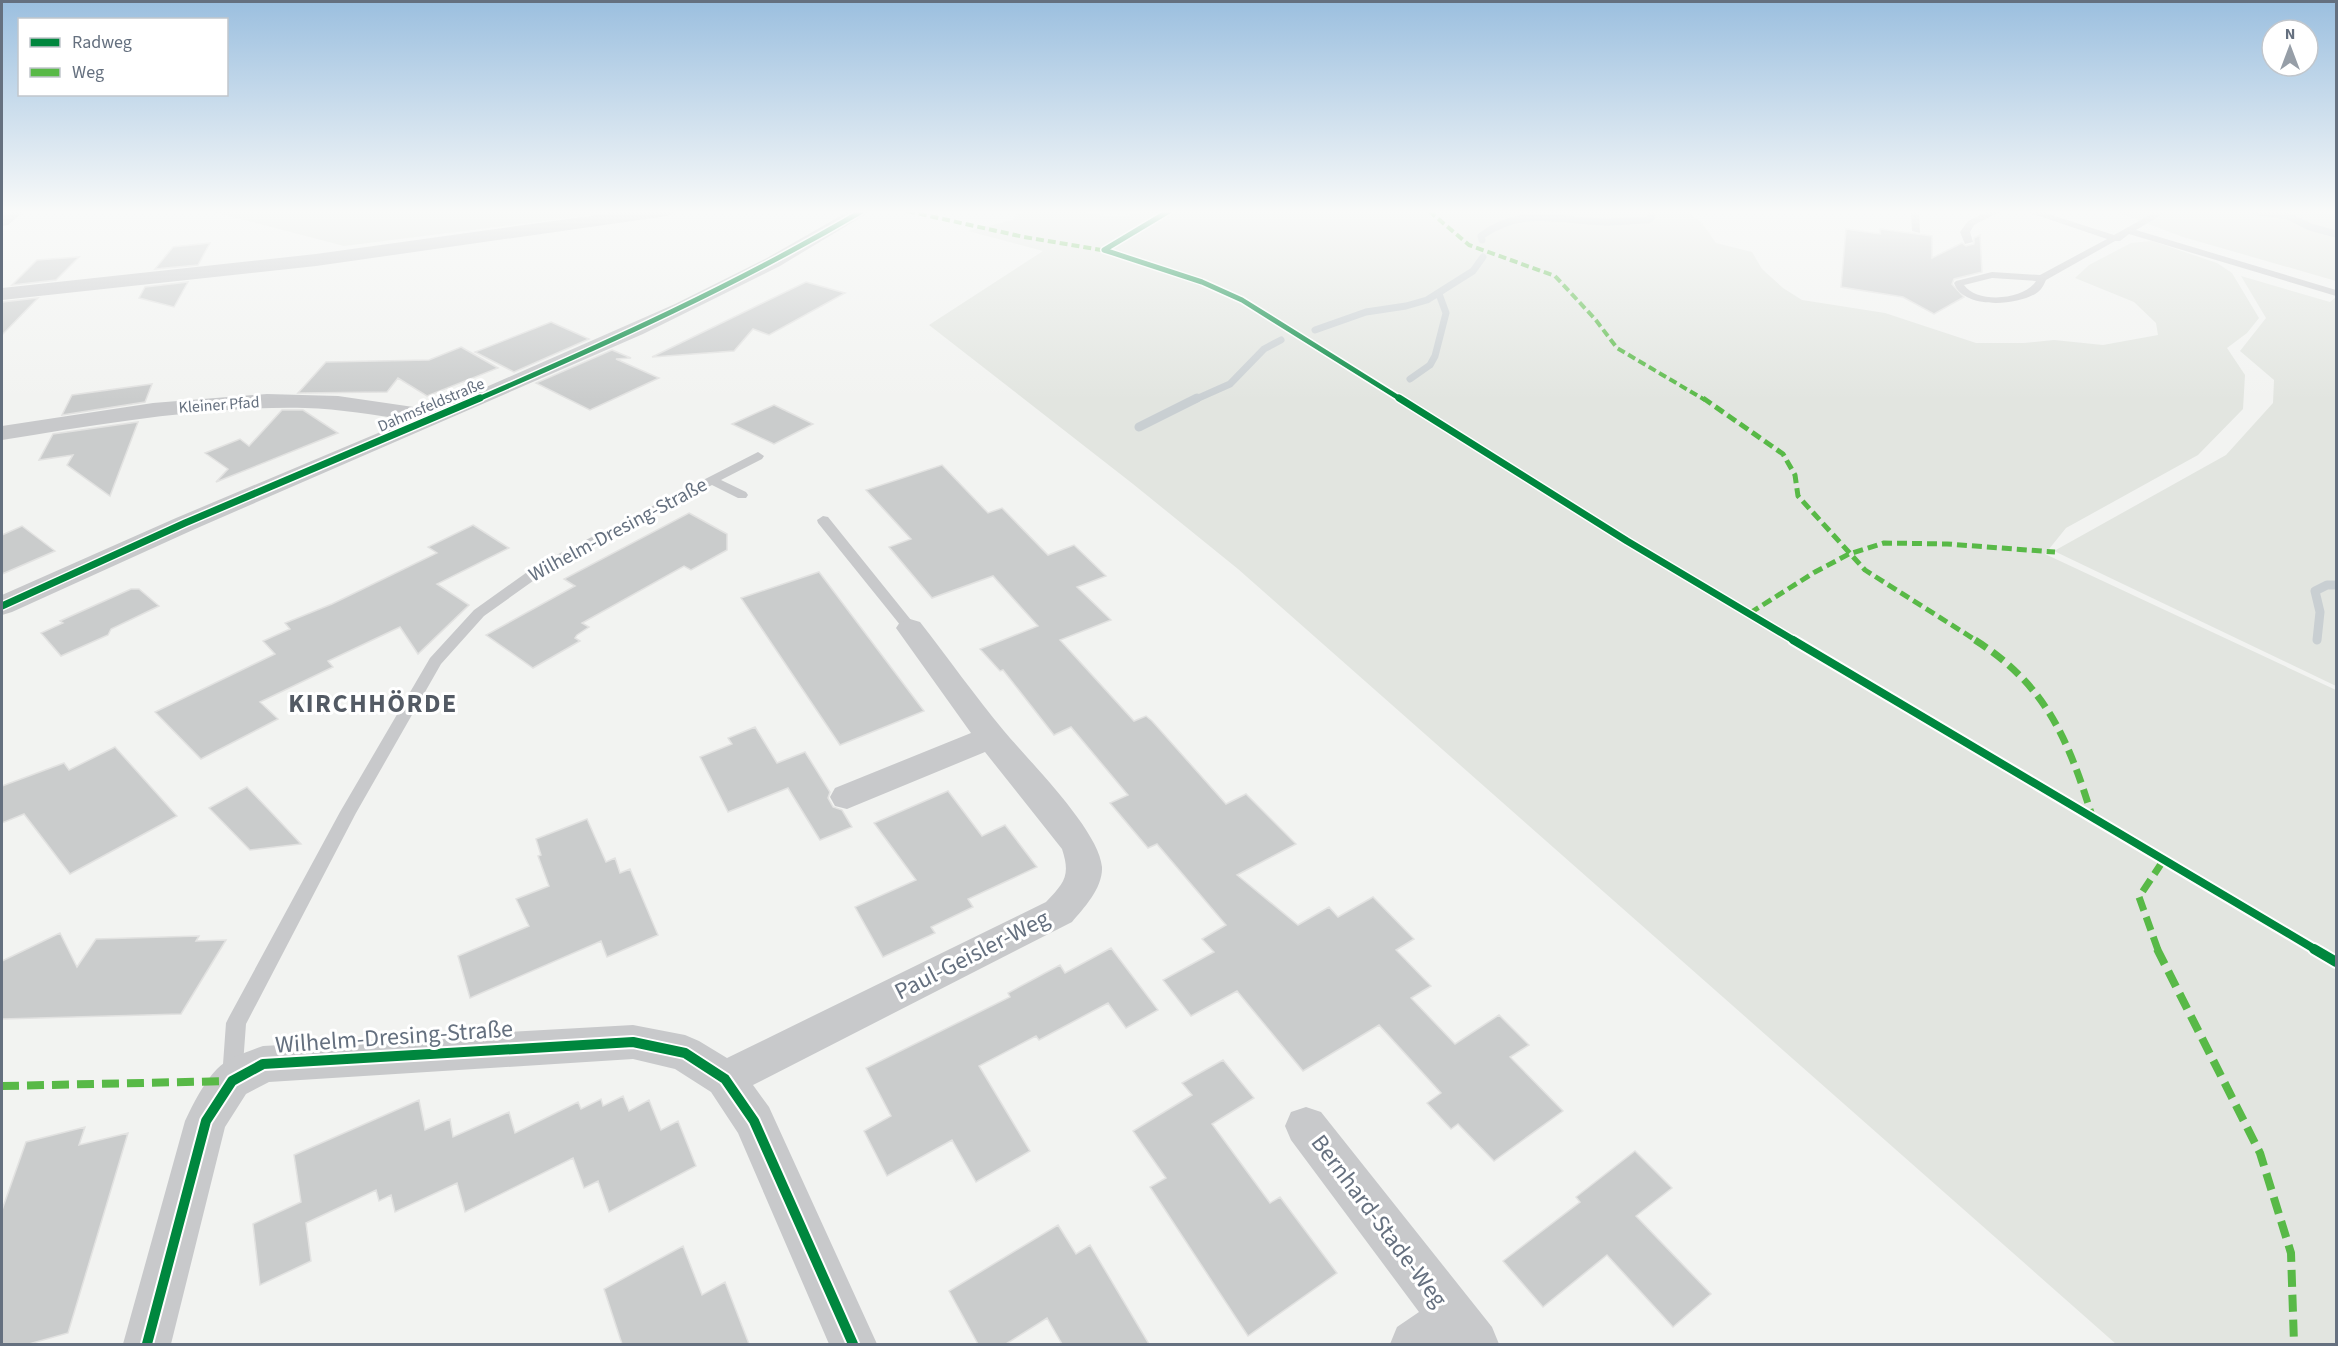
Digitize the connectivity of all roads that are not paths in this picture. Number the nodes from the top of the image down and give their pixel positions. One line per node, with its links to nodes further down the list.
1 (188, 274): 7 (street)
2 (749, 274): 8 (street, Dahmsfeldstraße)
3 (2050, 274): 5 (lane)
4 (2273, 274): 6 (lane)
5 (2042, 278): 5 (lane)
6 (2337, 293)
7 (2, 294)
8 (438, 417): 9 (street, Kleiner Pfad); 14 (street, Dahmsfeldstraße)
9 (2, 433)
10 (758, 456): 11 (lane, Wilhelm-Dresing-Straße)
11 (711, 480): 12 (lane); 19 (lane, Wilhelm-Dresing-Straße)
12 (742, 495)
13 (823, 520): 15 (lane)
14 (2, 606)
15 (910, 628): 16 (street, Paul-Geisler-Weg)
16 (991, 737): 17 (street); 18 (street, Paul-Geisler-Weg)
17 (847, 797)
18 (725, 1079): 19 (street, Wilhelm-Dresing-Straße); 23 (street)
19 (232, 1081): 22 (street, Wilhelm-Dresing-Straße)
20 (1306, 1126): 21 (street, Bernhard-Stade-Weg)
21 (1464, 1331): 24 (street, Bernhard-Stade-Weg)
22 (147, 1344)
23 (853, 1344)
24 (1414, 1344)

